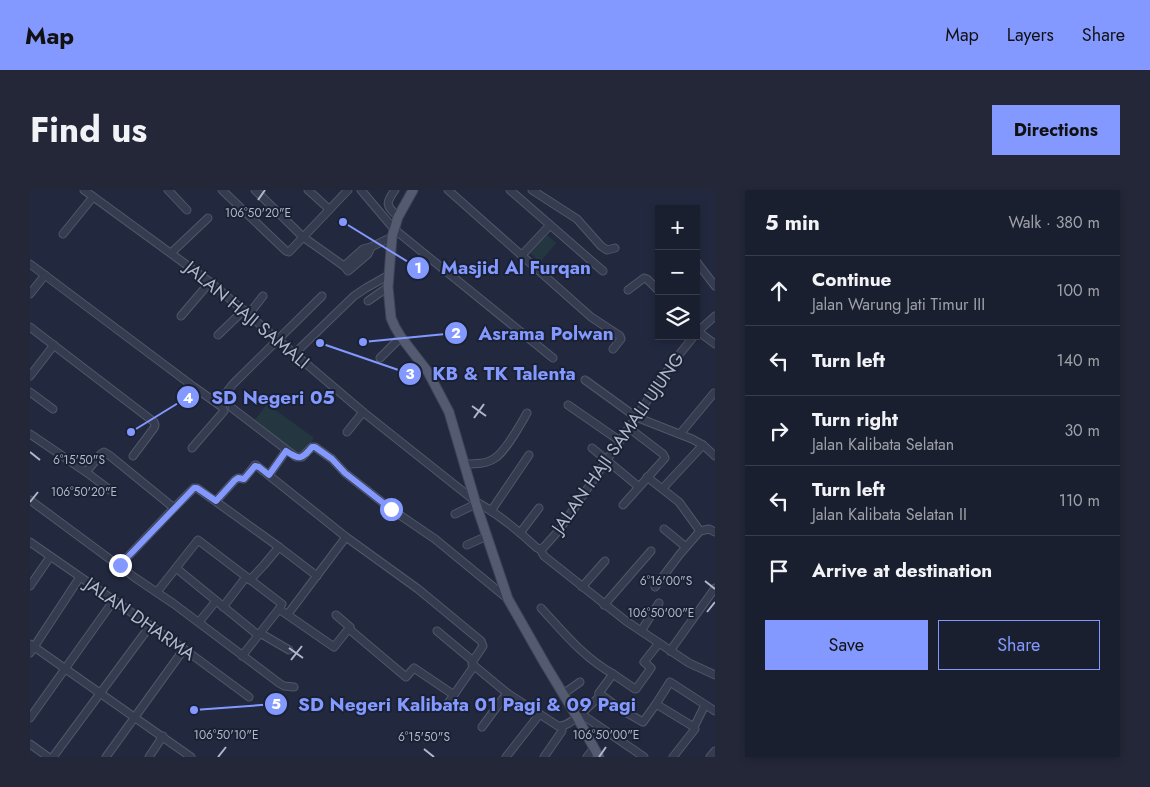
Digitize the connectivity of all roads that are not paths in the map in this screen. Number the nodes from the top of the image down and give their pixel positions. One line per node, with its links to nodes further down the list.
1 (84, 190): 13 (street, JALAN HAJI SAMALI)
2 (168, 190): 15 (street)
3 (222, 190): 21 (street)
4 (255, 190): 21 (street)
5 (308, 190): 14 (street)
6 (348, 190): 14 (street)
7 (361, 190): 19 (street)
8 (395, 190): 16 (street)
9 (413, 190): 16 (main road)
10 (448, 190): 24 (street)
11 (510, 190): 18 (street)
12 (532, 190): 22 (street)
13 (93, 197): 20 (street); 23 (street, JALAN HAJI SAMALI)
14 (329, 209): 21 (street)
15 (186, 210)
16 (398, 217): 19 (main road)
17 (208, 218): 23 (street)
18 (550, 225): 24 (street); 27 (street)
19 (393, 233): 21 (street); 29 (main road); 56 (street)
20 (63, 234)
21 (303, 237)
22 (615, 248)
23 (171, 253): 30 (street, JALAN HAJI SAMALI)
24 (522, 255): 53 (street)
25 (30, 264): 28 (street)
26 (700, 266): 32 (street)
27 (603, 271)
28 (44, 275): 35 (street); 61 (street)
29 (389, 275): 33 (main road); 54 (street)
30 (210, 282): 39 (street, JALAN HAJI SAMALI); 40 (street)
31 (655, 285): 34 (street)
32 (715, 286)
33 (388, 287): 38 (street); 47 (main road)
34 (628, 290)
35 (30, 294)
36 (263, 296): 39 (street)
37 (322, 296): 48 (street)
38 (368, 301)
39 (247, 312): 44 (street); 48 (street, JALAN HAJI SAMALI)
40 (181, 316)
41 (715, 316): 43 (street, JALAN HAJI SAMALI UJUNG)
42 (30, 327): 51 (street)
43 (700, 329)
44 (218, 335)
45 (700, 335): 50 (street)
46 (700, 336): 52 (street)
47 (401, 337): 55 (street); 81 (main road)
48 (277, 340): 54 (street, JALAN HAJI SAMALI); 61 (street)
49 (690, 340): 67 (street, JALAN HAJI SAMALI UJUNG)
50 (715, 344)
51 (54, 345): 57 (street); 78 (street)
52 (715, 348)
53 (613, 350)
54 (294, 354): 65 (street, JALAN HAJI SAMALI)
55 (380, 358)
56 (552, 358)
57 (30, 376)
58 (585, 380): 67 (street)
59 (30, 392): 64 (street)
60 (714, 393): 71 (street)
61 (218, 403): 74 (street)
62 (568, 405): 72 (street)
63 (232, 408): 76 (street)
64 (53, 409)
65 (363, 412): 69 (street); 90 (street, JALAN HAJI SAMALI)
66 (527, 413): 81 (street)
67 (636, 418): 68 (street, JALAN HAJI SAMALI UJUNG); 71 (street)
68 (629, 428): 72 (street, JALAN HAJI SAMALI UJUNG); 84 (street)
69 (347, 432)
70 (30, 434): 82 (street)
71 (680, 434): 73 (street)
72 (620, 441): 80 (street, JALAN HAJI SAMALI UJUNG)
73 (703, 446): 79 (street); 86 (street)
74 (192, 448)
75 (592, 448): 80 (street)
76 (286, 451): 83 (street); 120 (street)
77 (529, 455): 94 (street)
78 (133, 456)
79 (715, 456)
80 (607, 460): 85 (street); 106 (street, JALAN HAJI SAMALI UJUNG)
81 (465, 464): 90 (main road)
82 (86, 472): 87 (street); 92 (street)
83 (269, 475): 89 (street); 101 (street)
84 (647, 477): 85 (street); 86 (street)
85 (639, 487): 91 (street)
86 (663, 488): 98 (street)
87 (110, 490)
88 (30, 500): 110 (street)
89 (216, 501): 92 (street); 104 (street)
90 (476, 502): 94 (street, JALAN HAJI SAMALI); 95 (street); 100 (main road)
91 (623, 505)
92 (174, 508): 110 (street)
93 (540, 508): 99 (street)
94 (491, 511): 99 (street, JALAN HAJI SAMALI)
95 (455, 514)
96 (664, 529): 105 (street)
97 (712, 530): 98 (street)
98 (700, 531): 105 (street)
99 (520, 532): 106 (street, JALAN HAJI SAMALI)
100 (487, 536): 103 (street); 120 (main road)
101 (346, 537): 112 (street); 143 (street)
102 (30, 542): 108 (street, JALAN DHARMA)
103 (467, 545)
104 (279, 547): 112 (street); 114 (street)
105 (686, 547): 117 (street)
106 (540, 549): 116 (street, JALAN HAJI SAMALI)
107 (651, 551): 124 (street)
108 (50, 557): 113 (street, JALAN DHARMA); 115 (street)
109 (605, 561): 116 (street)
110 (120, 565): 119 (street)
111 (176, 568): 114 (street); 119 (street); 122 (street)
112 (316, 576): 128 (street)
113 (80, 577): 121 (street, JALAN DHARMA); 137 (street)
114 (248, 578): 125 (street); 127 (street)
115 (30, 586)
116 (582, 587): 124 (street, JALAN HAJI SAMALI)
117 (655, 587)
118 (715, 588): 140 (street)
119 (156, 592): 130 (street)
120 (508, 599): 152 (main road)
121 (114, 600): 131 (street, JALAN DHARMA); 144 (street)
122 (216, 601): 125 (street); 130 (street)
123 (659, 603): 133 (street)
124 (604, 605): 133 (street, JALAN HAJI SAMALI)
125 (223, 607): 135 (street)
126 (542, 608): 145 (street)
127 (280, 609): 128 (street); 135 (street)
128 (288, 614): 132 (street)
129 (336, 615): 132 (street)
130 (199, 622): 142 (street)
131 (150, 626): 138 (street, JALAN DHARMA); 150 (street)
132 (350, 628): 153 (street)
133 (641, 631): 136 (street, JALAN HAJI SAMALI)
134 (437, 632): 143 (street)
135 (259, 634): 139 (street); 142 (street)
136 (659, 643): 140 (street, JALAN HAJI SAMALI); 145 (street)
137 (32, 645): 141 (street); 144 (street)
138 (184, 649): 154 (street, JALAN DHARMA); 161 (street)
139 (289, 650)
140 (670, 651): 146 (street, JALAN HAJI SAMALI)
141 (30, 654)
142 (242, 656): 148 (street)
143 (474, 663): 151 (street); 153 (street)
144 (65, 668): 150 (street); 162 (street)
145 (613, 674): 149 (street)
146 (715, 675)
147 (580, 682): 152 (street)
148 (294, 687)
149 (599, 692): 155 (street); 160 (street)
150 (100, 693): 161 (street); 171 (street)
151 (507, 693): 159 (street); 164 (street)
152 (563, 694): 160 (main road)
153 (454, 695): 157 (street)
154 (249, 697)
155 (656, 704): 156 (street); 165 (street)
156 (705, 704): 158 (street); 165 (street)
157 (446, 706)
158 (715, 711)
159 (539, 715): 163 (street); 175 (street)
160 (579, 716): 163 (street); 168 (main road); 179 (street)
161 (135, 717): 166 (street); 172 (street)
162 (30, 718)
163 (562, 726): 176 (street)
164 (482, 727)
165 (694, 727): 180 (street)
166 (163, 736): 173 (street); 174 (street)
167 (30, 744): 170 (street)
168 (594, 748): 177 (street); 178 (main road)
169 (715, 751): 181 (street)
170 (48, 757)
171 (53, 757)
172 (106, 757)
173 (149, 757)
174 (192, 757)
175 (506, 757)
176 (544, 757)
177 (587, 757)
178 (599, 757)
179 (644, 757)
180 (673, 757)
181 (710, 757)

